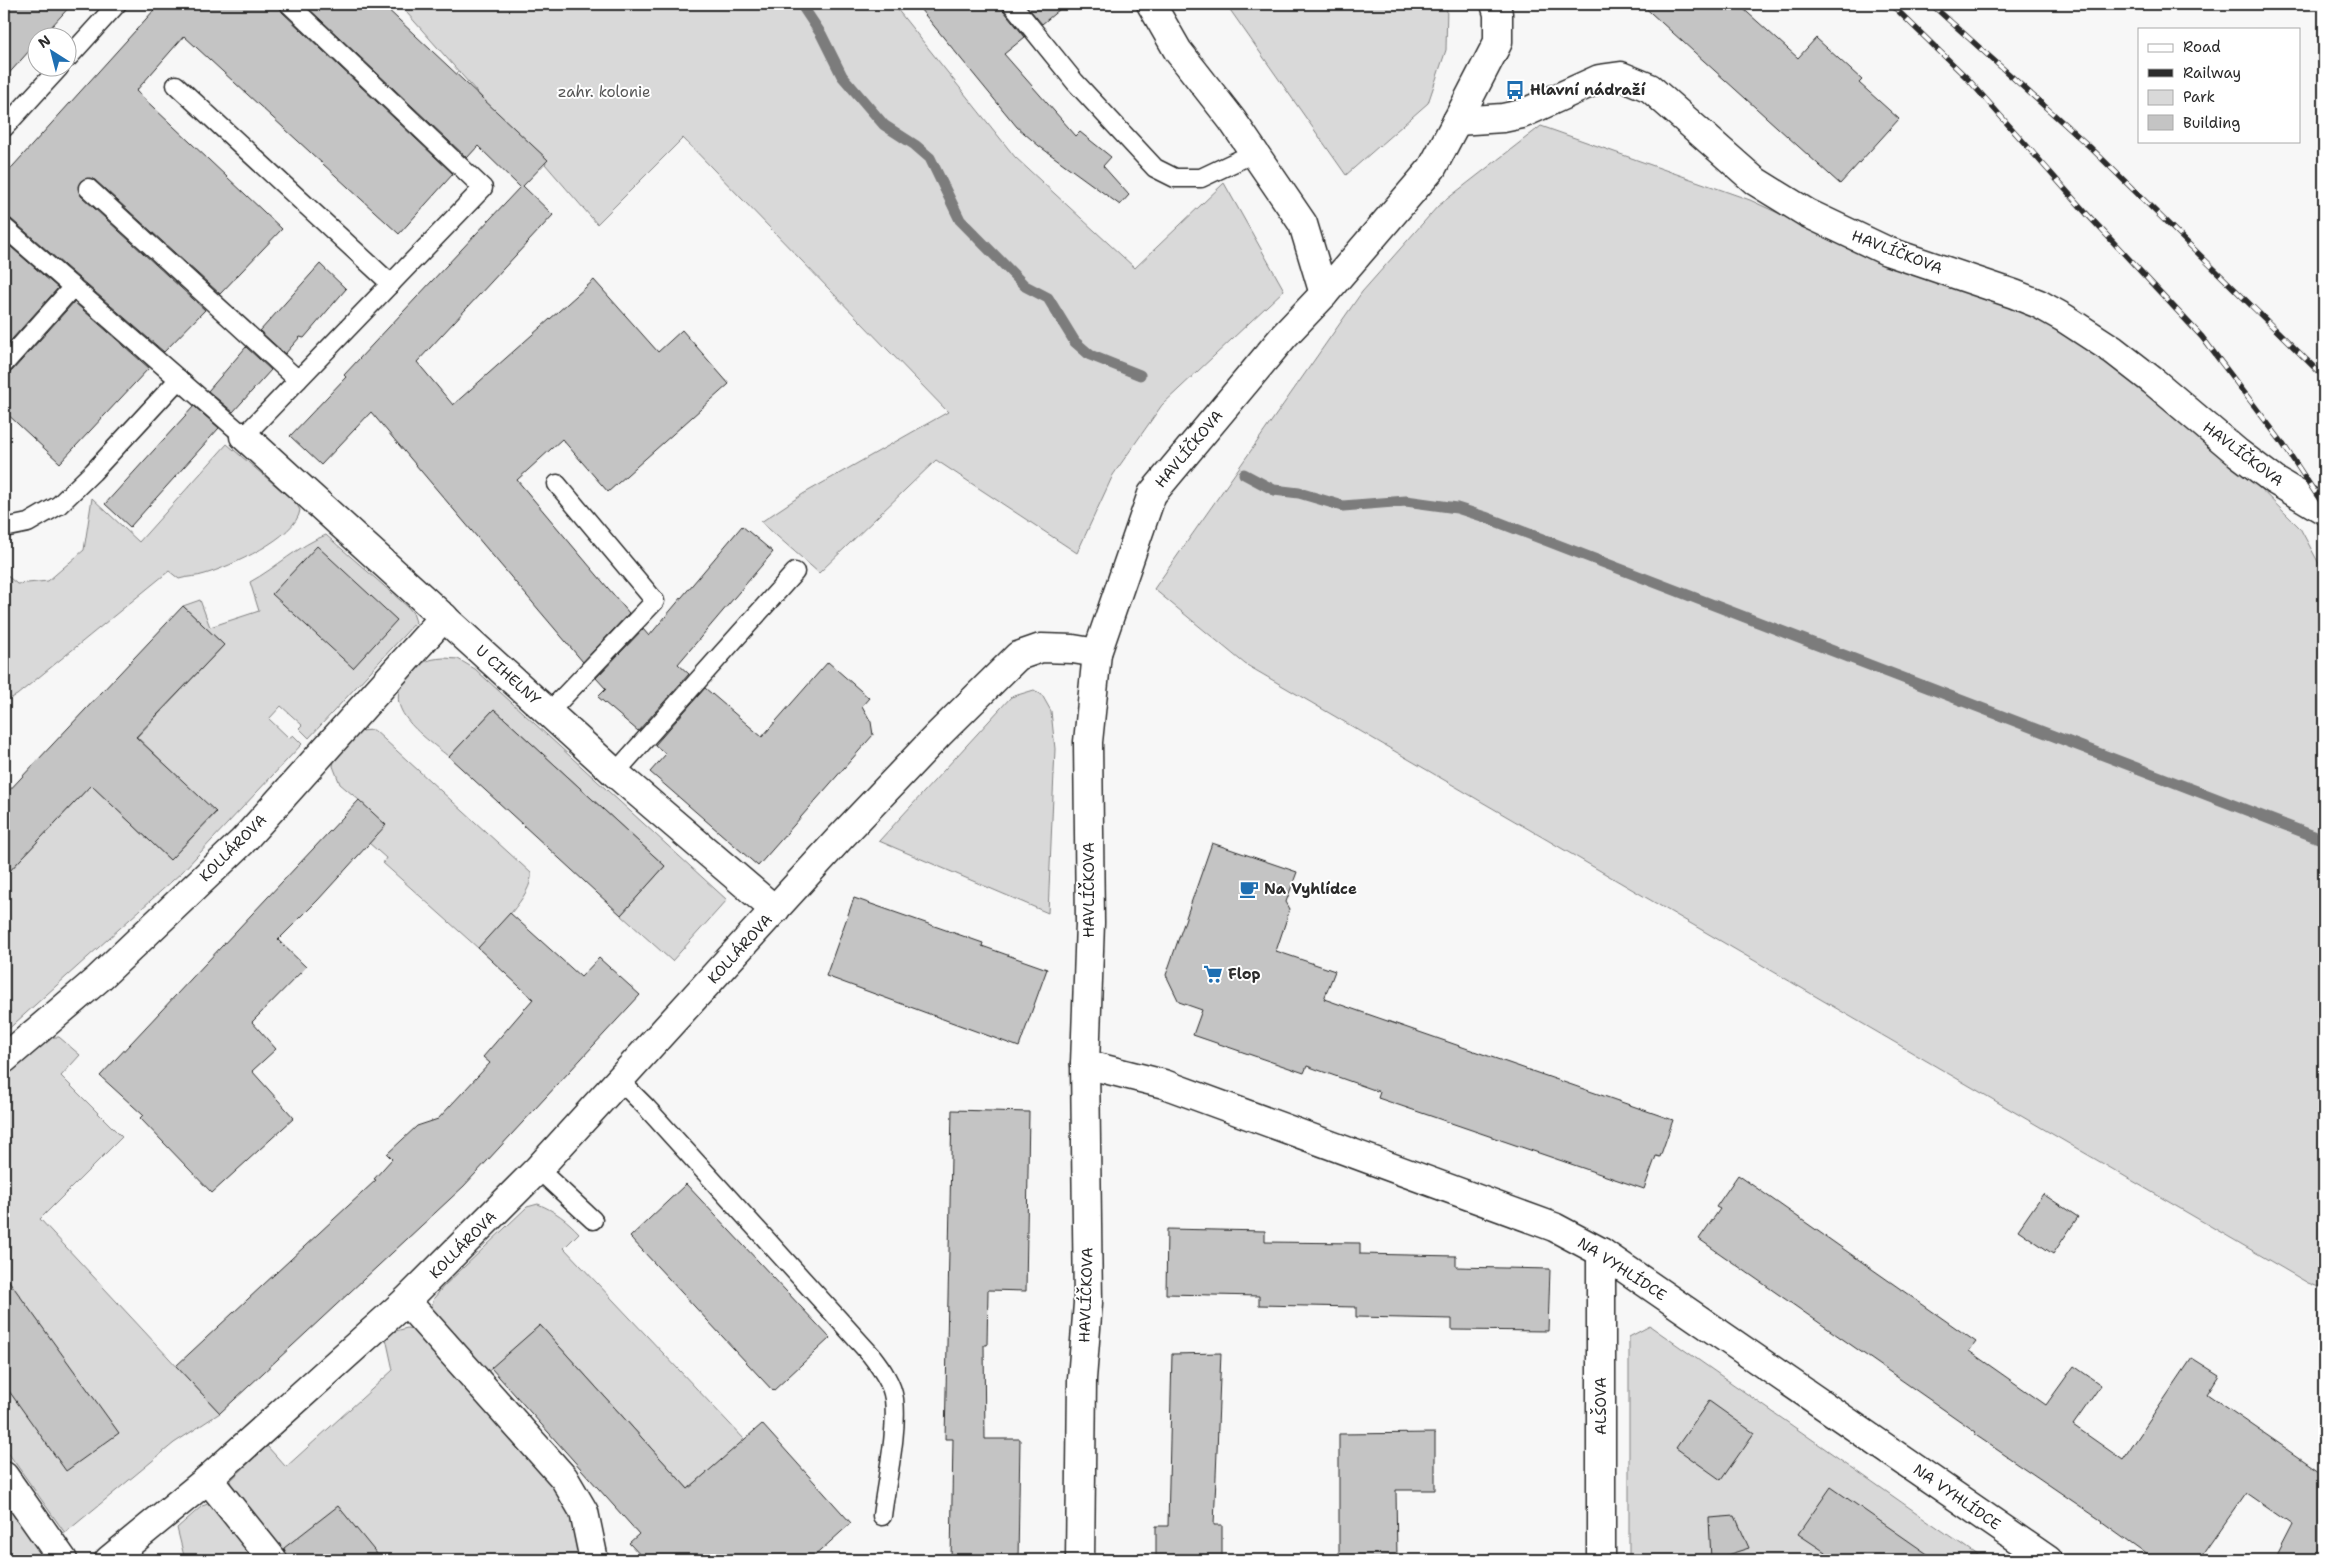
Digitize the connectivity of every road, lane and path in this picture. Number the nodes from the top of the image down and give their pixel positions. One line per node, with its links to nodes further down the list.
1 (117, 4): 6 (lane)
2 (289, 4): 14 (lane)
3 (1012, 4): 11 (lane)
4 (1152, 4): 11 (street)
5 (1495, 4): 9 (street, HAVLÍČKOVA)
6 (78, 47)
7 (50, 78): 10 (lane)
8 (176, 85): 14 (lane)
9 (1457, 121): 16 (street, HAVLÍČKOVA); 22 (street, HAVLÍČKOVA)
10 (4, 128)
11 (1254, 153): 16 (street)
12 (88, 188): 19 (lane)
13 (4, 227): 15 (lane)
14 (391, 284): 19 (lane)
15 (73, 287): 17 (lane); 18 (lane)
16 (1324, 294): 26 (street, HAVLÍČKOVA)
17 (4, 364)
18 (179, 380): 20 (lane); 23 (lane)
19 (298, 380): 20 (lane)
20 (244, 436): 25 (street, U CIHELNY)
21 (557, 484): 27 (lane)
22 (2324, 510)
23 (4, 528)
24 (795, 572): 28 (lane)
25 (444, 617): 27 (street, U CIHELNY); 30 (street, KOLLÁROVA)
26 (1097, 653): 29 (street, KOLLÁROVA); 31 (street, HAVLÍČKOVA)
27 (549, 712): 28 (street, U CIHELNY)
28 (615, 773): 29 (street, U CIHELNY)
29 (775, 910): 32 (street, KOLLÁROVA)
30 (4, 1059)
31 (1085, 1064): 35 (street, NA VYHLÍDCE); 44 (street, HAVLÍČKOVA)
32 (620, 1081): 33 (street, KOLLÁROVA); 39 (lane)
33 (538, 1169): 34 (lane); 36 (street, KOLLÁROVA)
34 (593, 1220)
35 (1601, 1252): 45 (street, ALŠOVA); 46 (street, NA VYHLÍDCE)
36 (406, 1301): 38 (street, KOLLÁROVA); 43 (street)
37 (4, 1476): 40 (street)
38 (208, 1480): 41 (street, KOLLÁROVA); 42 (street)
39 (882, 1516)
40 (63, 1560)
41 (110, 1560)
42 (273, 1560)
43 (594, 1560)
44 (1080, 1560)
45 (1601, 1560)
46 (2048, 1560)

